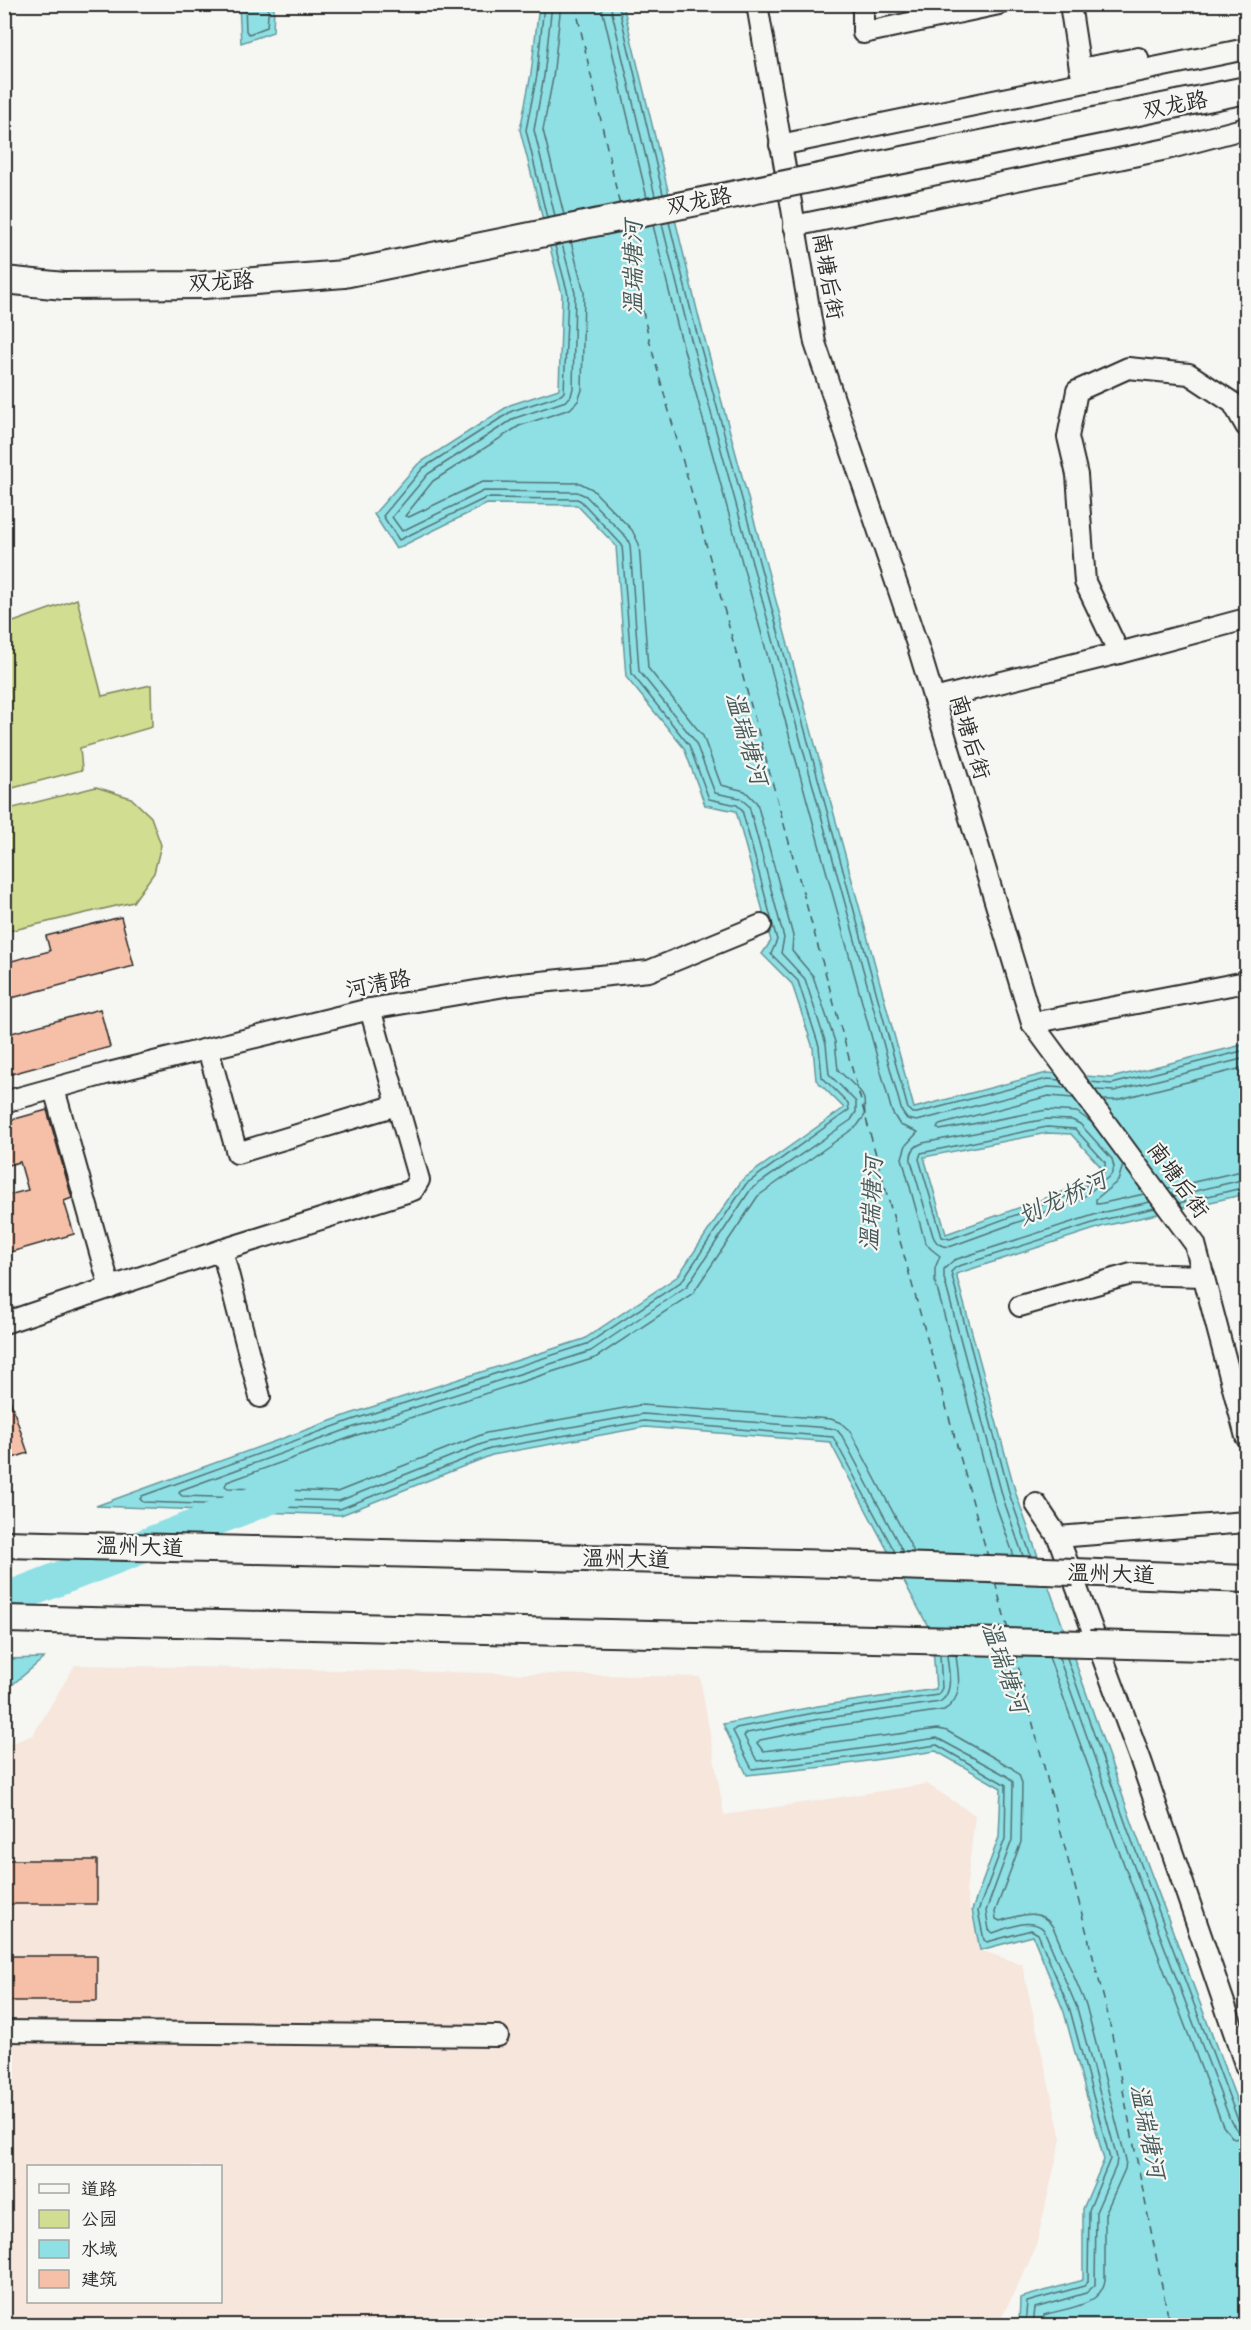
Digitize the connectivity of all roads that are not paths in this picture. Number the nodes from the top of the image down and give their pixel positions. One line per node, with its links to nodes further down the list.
1 (757, 4): 9 (street, 南塘后街)
2 (862, 4): 3 (street)
3 (999, 4)
4 (1070, 4): 5 (street)
5 (1246, 37)
6 (1246, 49): 9 (street)
7 (1246, 90): 11 (main road, 双龙路, bridge)
8 (1246, 128): 10 (street)
9 (780, 145): 10 (street, 南塘后街)
10 (794, 226): 15 (street, 南塘后街)
11 (4, 280)
12 (1246, 426): 14 (street)
13 (1246, 619): 14 (street)
14 (1119, 653): 15 (street)
15 (934, 699): 19 (street, 南塘后街)
16 (760, 926): 18 (street, 河清路)
17 (1246, 981): 19 (street)
18 (370, 1009): 20 (street, 河清路); 23 (street)
19 (1032, 1023): 25 (street, 南塘后街)
20 (208, 1049): 21 (street, 河清路); 23 (street)
21 (54, 1089): 22 (street, 河清路); 26 (street)
22 (4, 1102)
23 (397, 1105): 24 (street)
24 (222, 1250): 26 (street); 29 (street)
25 (1204, 1276): 27 (street); 30 (street, 南塘后街)
26 (110, 1288): 28 (street)
27 (1020, 1306)
28 (4, 1323)
29 (260, 1397)
30 (1246, 1437)
31 (1035, 1504): 33 (street)
32 (1246, 1522): 33 (street)
33 (1058, 1537): 40 (street)
34 (4, 1544): 35 (main road, 温州大道, bridge)
35 (1246, 1580)
36 (4, 1619): 37 (main road, bridge)
37 (1246, 1648)
38 (4, 2031): 39 (street)
39 (498, 2036)
40 (1246, 2067)

